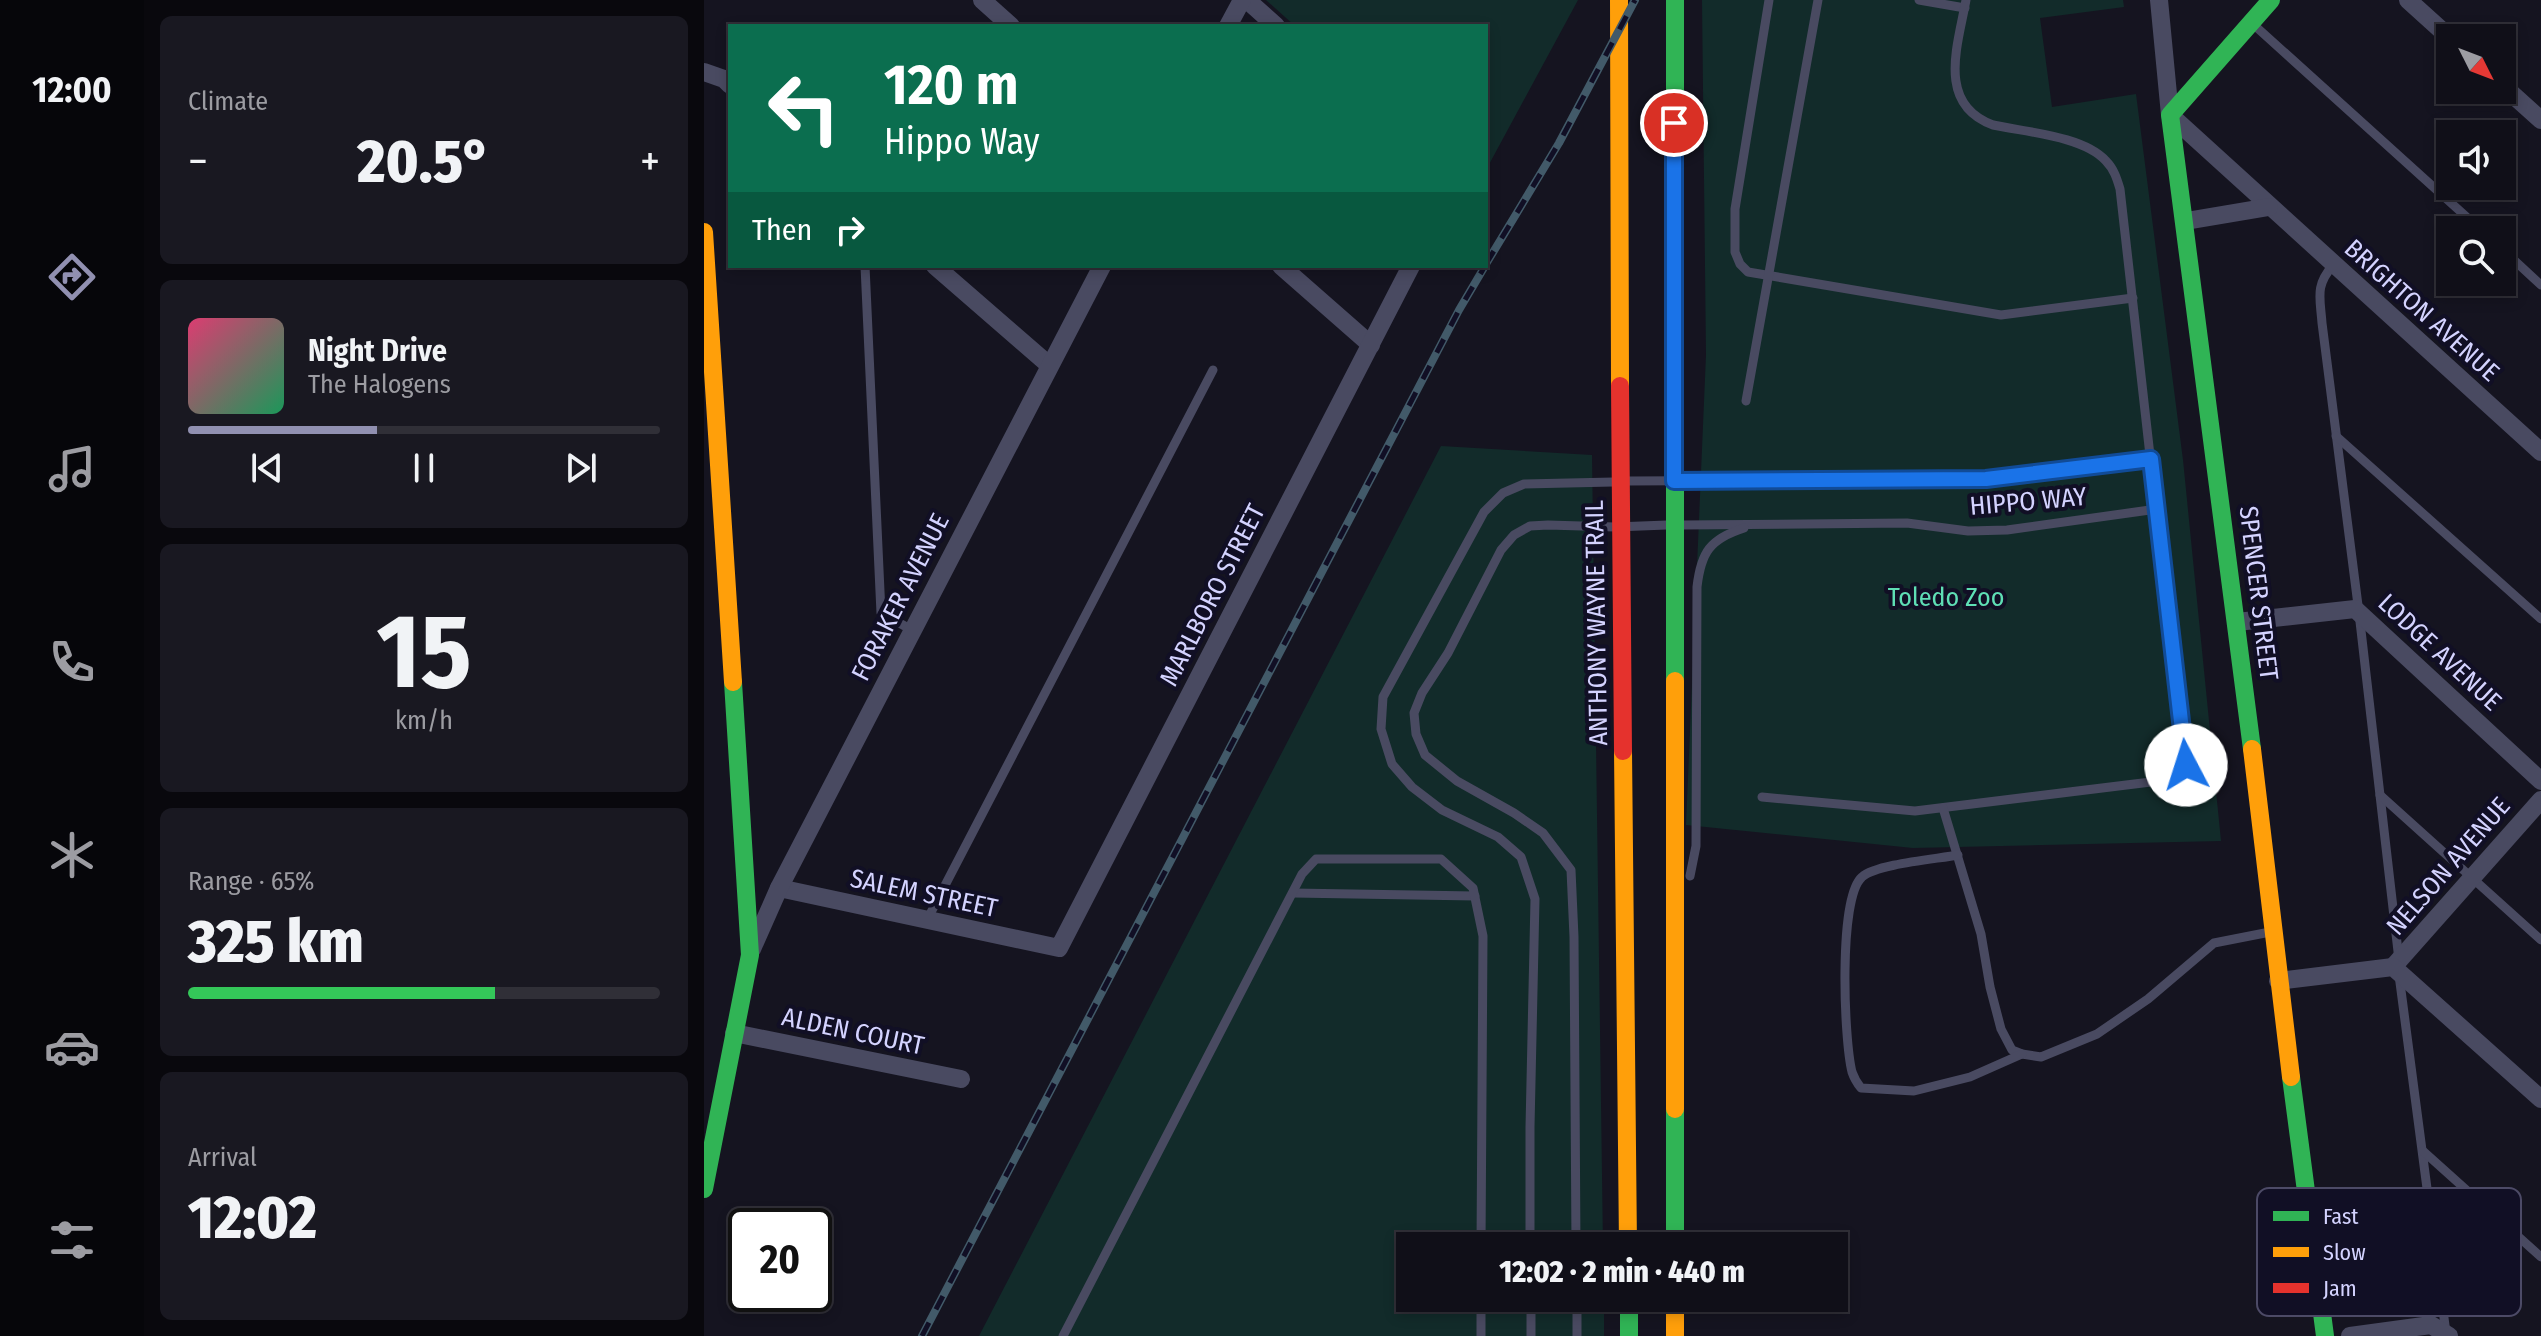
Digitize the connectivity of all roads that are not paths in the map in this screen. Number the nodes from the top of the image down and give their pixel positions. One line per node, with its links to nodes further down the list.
1 (982, 0): 13 (street)
2 (1244, 0): 14 (street); 15 (street)
3 (1619, 0): 44 (main road, ANTHONY WAYNE TRAIL)
4 (1675, 0): 43 (main road)
5 (1769, 0): 33 (lane)
6 (1818, 0): 33 (lane)
7 (1919, 0): 11 (lane)
8 (2159, 0): 20 (street, SPENCER STREET)
9 (2271, 0): 12 (main road)
10 (2408, 0): 16 (street)
11 (1966, 4): 35 (lane)
12 (2251, 22): 20 (main road); 23 (lane)
13 (1009, 24)
14 (1229, 24)
15 (1274, 24)
16 (2436, 25)
17 (704, 72): 18 (street)
18 (728, 83)
19 (2516, 98): 21 (street)
20 (2170, 115): 22 (street, BRIGHTON AVENUE); 24 (main road, SPENCER STREET)
21 (2541, 120)
22 (2269, 207): 24 (street); 27 (street, BRIGHTON AVENUE)
23 (2466, 216)
24 (2186, 221): 51 (main road, SPENCER STREET)
25 (704, 232): 69 (main road)
26 (2516, 262): 34 (lane)
27 (2333, 265): 40 (lane); 41 (street, BRIGHTON AVENUE)
28 (865, 268): 52 (lane)
29 (937, 268): 37 (street)
30 (1101, 268): 37 (street, FORAKER AVENUE)
31 (1283, 268): 36 (street)
32 (1410, 268): 36 (street, MARLBORO STREET)
33 (1767, 276): 35 (lane); 39 (lane)
34 (2541, 285)
35 (2133, 298): 42 (lane)
36 (1371, 345): 68 (street, MARLBORO STREET)
37 (1049, 365): 52 (street, FORAKER AVENUE)
38 (1213, 370): 65 (lane)
39 (1746, 401)
40 (2336, 436): 49 (lane); 50 (lane)
41 (2541, 452)
42 (2151, 459): 43 (lane, HIPPO WAY); 45 (lane)
43 (1674, 481): 44 (lane, HIPPO WAY); 46 (main road)
44 (1621, 482): 48 (main road, ANTHONY WAYNE TRAIL); 84 (lane, HIPPO WAY)
45 (2157, 509): 47 (lane, HIPPO WAY); 57 (lane)
46 (1674, 525): 47 (lane, HIPPO WAY); 48 (lane, HIPPO WAY); 71 (main road)
47 (1751, 526): 61 (lane)
48 (1621, 527): 85 (lane, HIPPO WAY); 86 (main road, ANTHONY WAYNE TRAIL)
49 (2359, 613): 51 (street, LODGE AVENUE); 53 (street, LODGE AVENUE); 54 (lane)
50 (2541, 619)
51 (2237, 622): 66 (main road, SPENCER STREET)
52 (912, 630): 60 (street, FORAKER AVENUE)
53 (2541, 781)
54 (2380, 795): 59 (lane); 70 (lane)
55 (1762, 797): 57 (lane)
56 (2541, 800): 59 (street, NELSON AVENUE)
57 (1943, 808): 58 (lane)
58 (1958, 855): 74 (lane); 74 (lane)
59 (2472, 878): 67 (lane); 70 (street, NELSON AVENUE)
60 (779, 888): 65 (street, SALEM STREET); 69 (street, FORAKER AVENUE)
61 (1688, 892)
62 (1293, 893): 63 (lane); 63 (lane); 97 (lane)
63 (1475, 896): 83 (lane)
64 (1685, 908): 71 (lane)
65 (927, 920): 68 (street, SALEM STREET)
66 (2273, 931): 72 (main road, SPENCER STREET); 74 (lane)
67 (2541, 940)
68 (1059, 948)
69 (750, 955): 73 (main road)
70 (2397, 966): 72 (street); 76 (street); 78 (lane)
71 (1674, 970): 87 (main road)
72 (2278, 981): 79 (main road, SPENCER STREET)
73 (734, 1033): 75 (street, ALDEN COURT); 77 (main road)
74 (2022, 1054)
75 (961, 1079)
76 (2541, 1099)
77 (709, 1134): 82 (main road)
78 (2423, 1151): 80 (lane); 81 (lane)
79 (2305, 1188)
80 (2428, 1188)
81 (2464, 1188)
82 (704, 1189)
83 (1481, 1232)
84 (1530, 1232)
85 (1576, 1232)
86 (1628, 1232)
87 (1675, 1232)
88 (2521, 1239): 89 (lane)
89 (2541, 1257)
90 (1481, 1312): 98 (lane)
91 (1531, 1312): 99 (lane)
92 (1577, 1312): 100 (lane)
93 (1629, 1312): 101 (main road)
94 (1675, 1312): 102 (main road)
95 (2322, 1316): 103 (main road, SPENCER STREET)
96 (2447, 1335): 104 (street)
97 (1063, 1336)
98 (1481, 1336)
99 (1531, 1336)
100 (1577, 1336)
101 (1629, 1336)
102 (1675, 1336)
103 (2325, 1336)
104 (2350, 1336)

